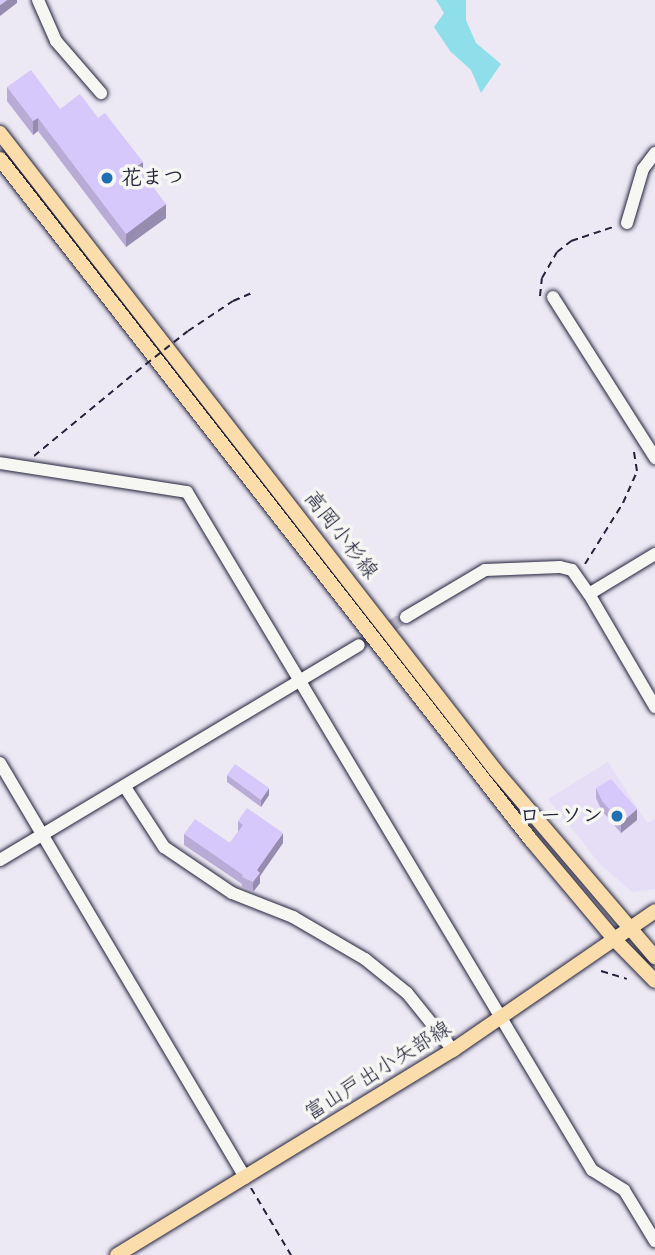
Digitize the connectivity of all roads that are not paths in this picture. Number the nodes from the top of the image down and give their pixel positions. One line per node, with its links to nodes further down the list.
1 (38, 0): 2 (street)
2 (101, 93)
3 (0, 133): 21 (main road, 高岡小杉線)
4 (655, 153): 6 (street)
5 (0, 159): 22 (main road, 高岡小杉線)
6 (627, 223)
7 (553, 297): 8 (street)
8 (655, 458)
9 (0, 463): 14 (street)
10 (655, 554): 11 (street)
11 (589, 594): 12 (street); 15 (street)
12 (406, 617)
13 (359, 645): 14 (street)
14 (300, 682): 17 (street); 25 (street)
15 (655, 707)
16 (0, 763): 18 (street)
17 (125, 787): 18 (street); 26 (street)
18 (43, 835): 19 (street); 27 (street)
19 (0, 860)
20 (655, 911): 21 (main road, 富山戸出小矢部線)
21 (628, 929): 22 (main road, 富山戸出小矢部線); 23 (main road, 高岡小杉線)
22 (615, 940): 24 (main road, 高岡小杉線); 25 (main road, 富山戸出小矢部線)
23 (655, 957)
24 (655, 981)
25 (500, 1019): 26 (main road, 富山戸出小矢部線); 28 (street)
26 (453, 1049): 27 (main road, 富山戸出小矢部線)
27 (245, 1178): 29 (main road, 富山戸出小矢部線)
28 (655, 1241)
29 (117, 1255)

